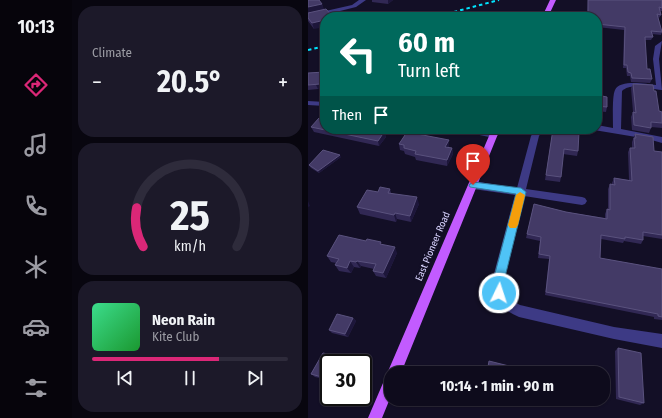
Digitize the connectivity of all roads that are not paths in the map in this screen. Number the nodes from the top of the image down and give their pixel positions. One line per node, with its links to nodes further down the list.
1 (363, 0): 3 (street)
2 (552, 0): 4 (main road)
3 (329, 12)
4 (547, 12)
5 (320, 14): 6 (street)
6 (308, 17)
7 (662, 43): 8 (street)
8 (661, 88): 12 (street)
9 (308, 103): 10 (street)
10 (320, 104)
11 (602, 128): 12 (street)
12 (617, 130): 15 (street)
13 (494, 134): 16 (main road, East Pioneer Road)
14 (536, 134): 17 (street)
15 (662, 140)
16 (473, 185): 17 (street); 20 (main road, East Pioneer Road)
17 (521, 192): 18 (street); 19 (street)
18 (582, 201)
19 (662, 341)
20 (397, 366)
21 (384, 396): 22 (main road)
22 (375, 418)

